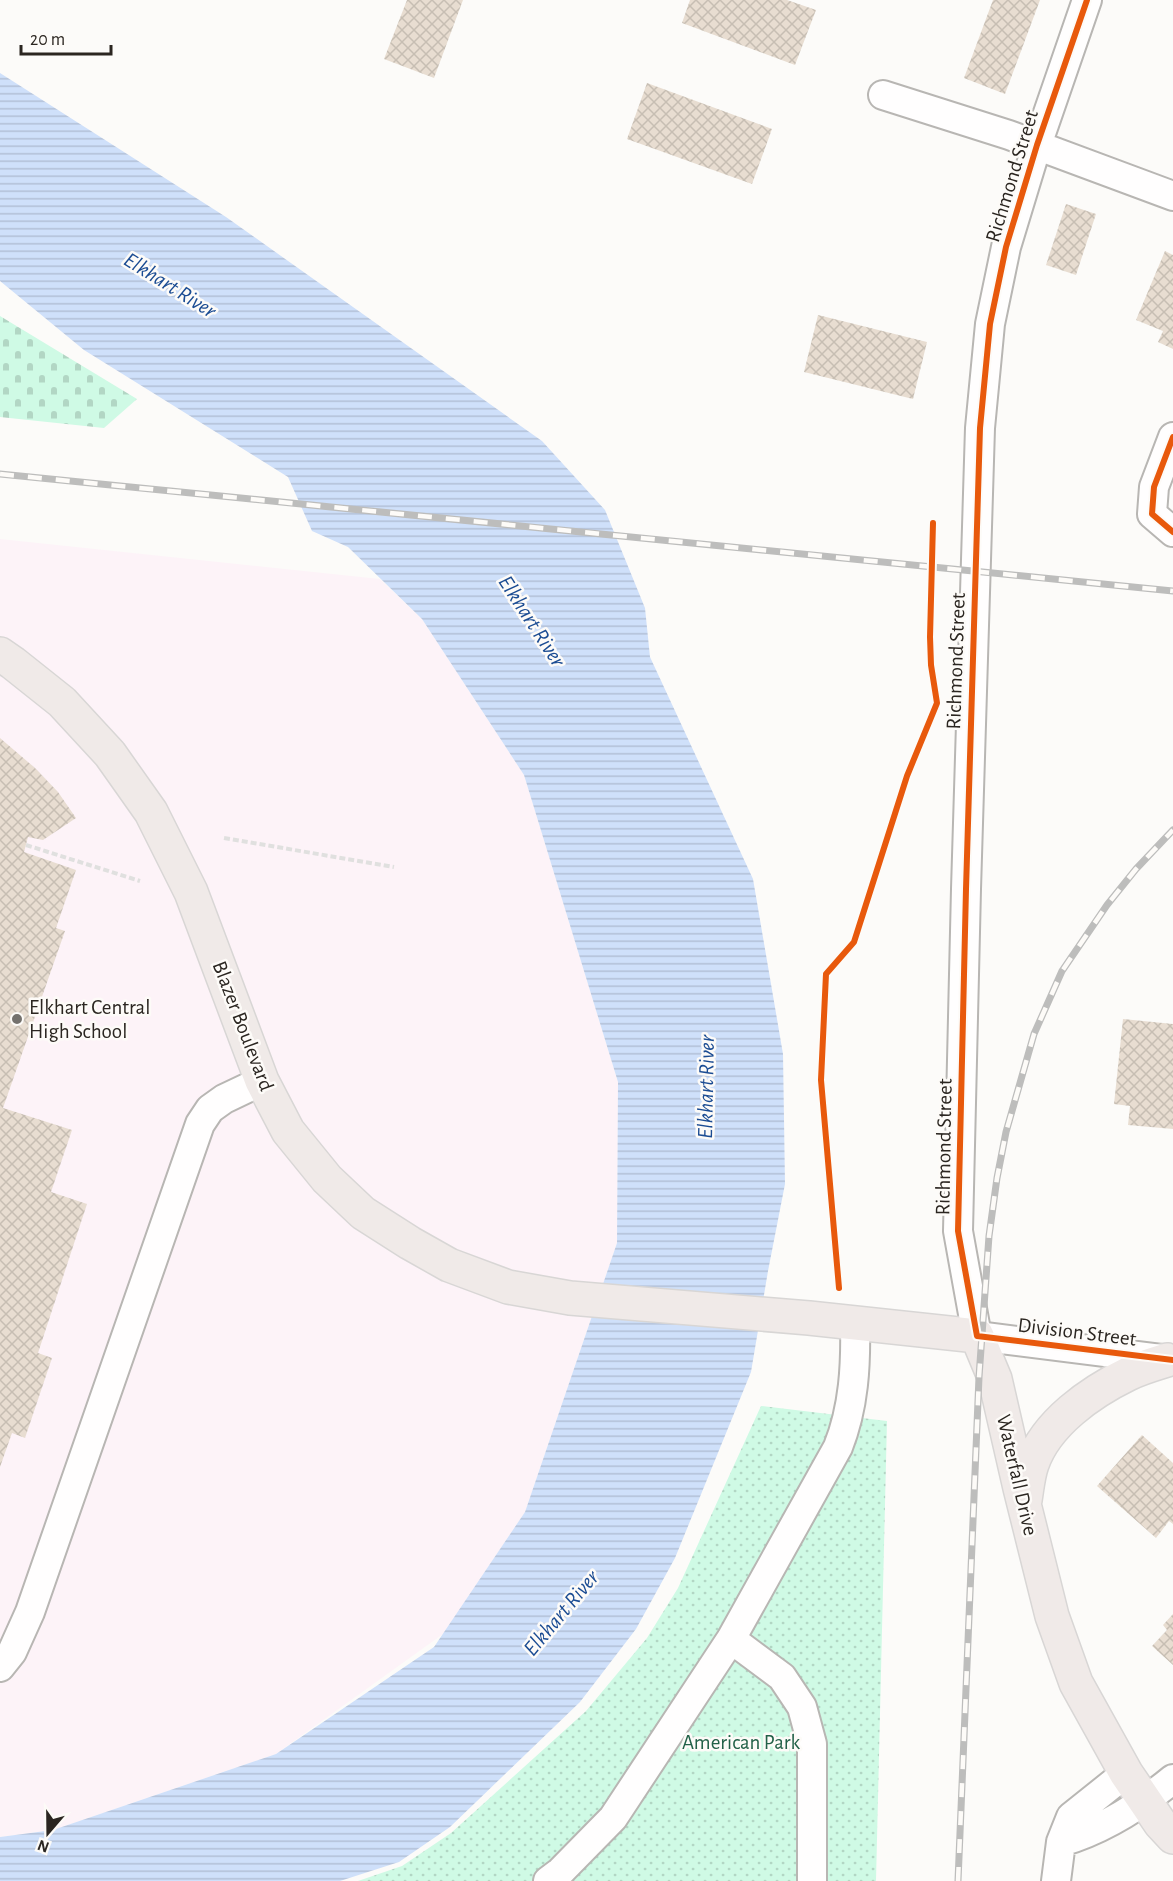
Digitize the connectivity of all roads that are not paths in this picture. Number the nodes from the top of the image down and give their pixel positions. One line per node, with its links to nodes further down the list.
1 (1087, 0): 3 (street, Richmond Street)
2 (883, 95): 3 (street)
3 (1037, 145): 4 (street); 11 (street, Richmond Street)
4 (1173, 196)
5 (1173, 437): 6 (street)
6 (1173, 532)
7 (0, 654): 8 (main road, Blazer Boulevard)
8 (262, 1081): 9 (main road, Blazer Boulevard); 15 (street)
9 (570, 1299): 10 (main road, Division Street)
10 (855, 1323): 11 (main road, Division Street); 14 (street)
11 (977, 1336): 12 (street, Division Street); 13 (main road, Waterfall Drive)
12 (1170, 1360): 13 (main road)
13 (1024, 1505): 16 (main road, Waterfall Drive)
14 (731, 1639): 21 (street); 22 (street)
15 (0, 1667)
16 (1126, 1773): 18 (main road, Waterfall Drive); 20 (street)
17 (1173, 1779): 18 (street)
18 (1146, 1801): 19 (main road, Waterfall Drive); 20 (street)
19 (1173, 1837)
20 (1061, 1842): 23 (street)
21 (548, 1881)
22 (812, 1881)
23 (1056, 1881)

